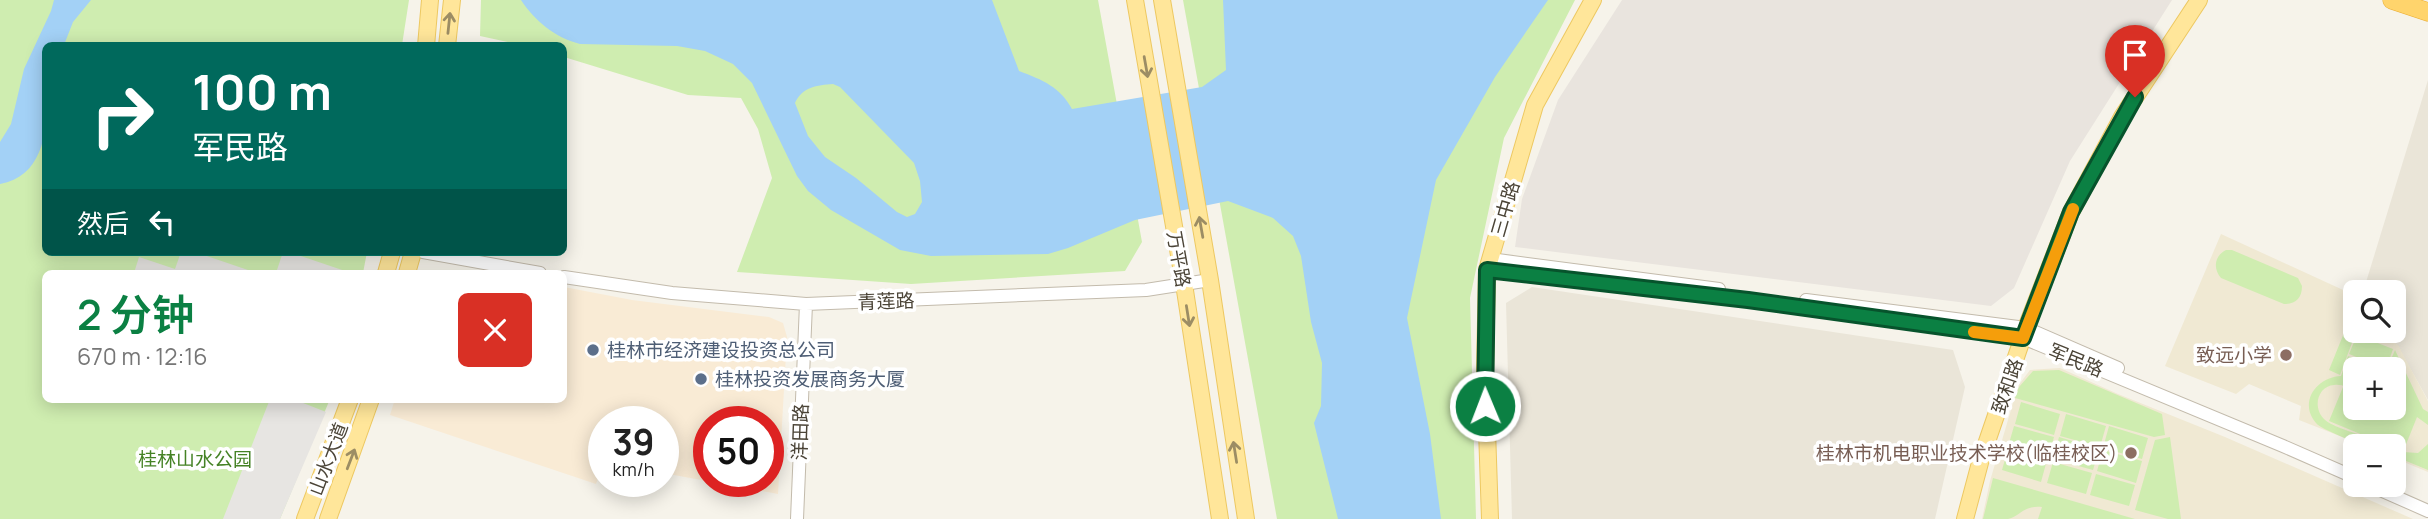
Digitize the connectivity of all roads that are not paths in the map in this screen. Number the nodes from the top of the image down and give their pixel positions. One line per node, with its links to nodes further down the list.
1 (430, 0): 9 (main road)
2 (452, 0): 10 (main road, one-way to 2)
3 (1135, 0): 16 (main road, 万平路, one-way to 16)
4 (1162, 0): 15 (main road, 万平路, one-way to 4)
5 (1593, 0): 12 (main road, 三中路)
6 (2199, 0): 18 (main road, 致和路)
7 (2392, 0): 8 (highway)
8 (2428, 12)
9 (426, 42)
10 (447, 42)
11 (446, 256): 13 (street)
12 (1489, 265): 18 (street, 军民路); 32 (main road, 三中路)
13 (523, 270)
14 (567, 277): 17 (street, 青莲路)
15 (1210, 280): 16 (street, 青莲路); 31 (main road, 万平路, one-way to 15)
16 (1184, 284): 17 (street, 青莲路); 30 (main road, 万平路, one-way to 30)
17 (806, 304): 29 (street, 洋田路)
18 (2025, 333): 21 (street, 军民路); 22 (street, 军民路); 33 (main road, 致和路)
19 (348, 403): 27 (main road, 山水大道)
20 (370, 403): 28 (main road, 山水大道, one-way to 20)
21 (2343, 467)
22 (2343, 472)
23 (2406, 494): 25 (street)
24 (2397, 497): 26 (street)
25 (2428, 503)
26 (2428, 511)
27 (305, 519)
28 (328, 519)
29 (797, 519)
30 (1220, 519)
31 (1246, 519)
32 (1490, 519)
33 (1965, 519)

